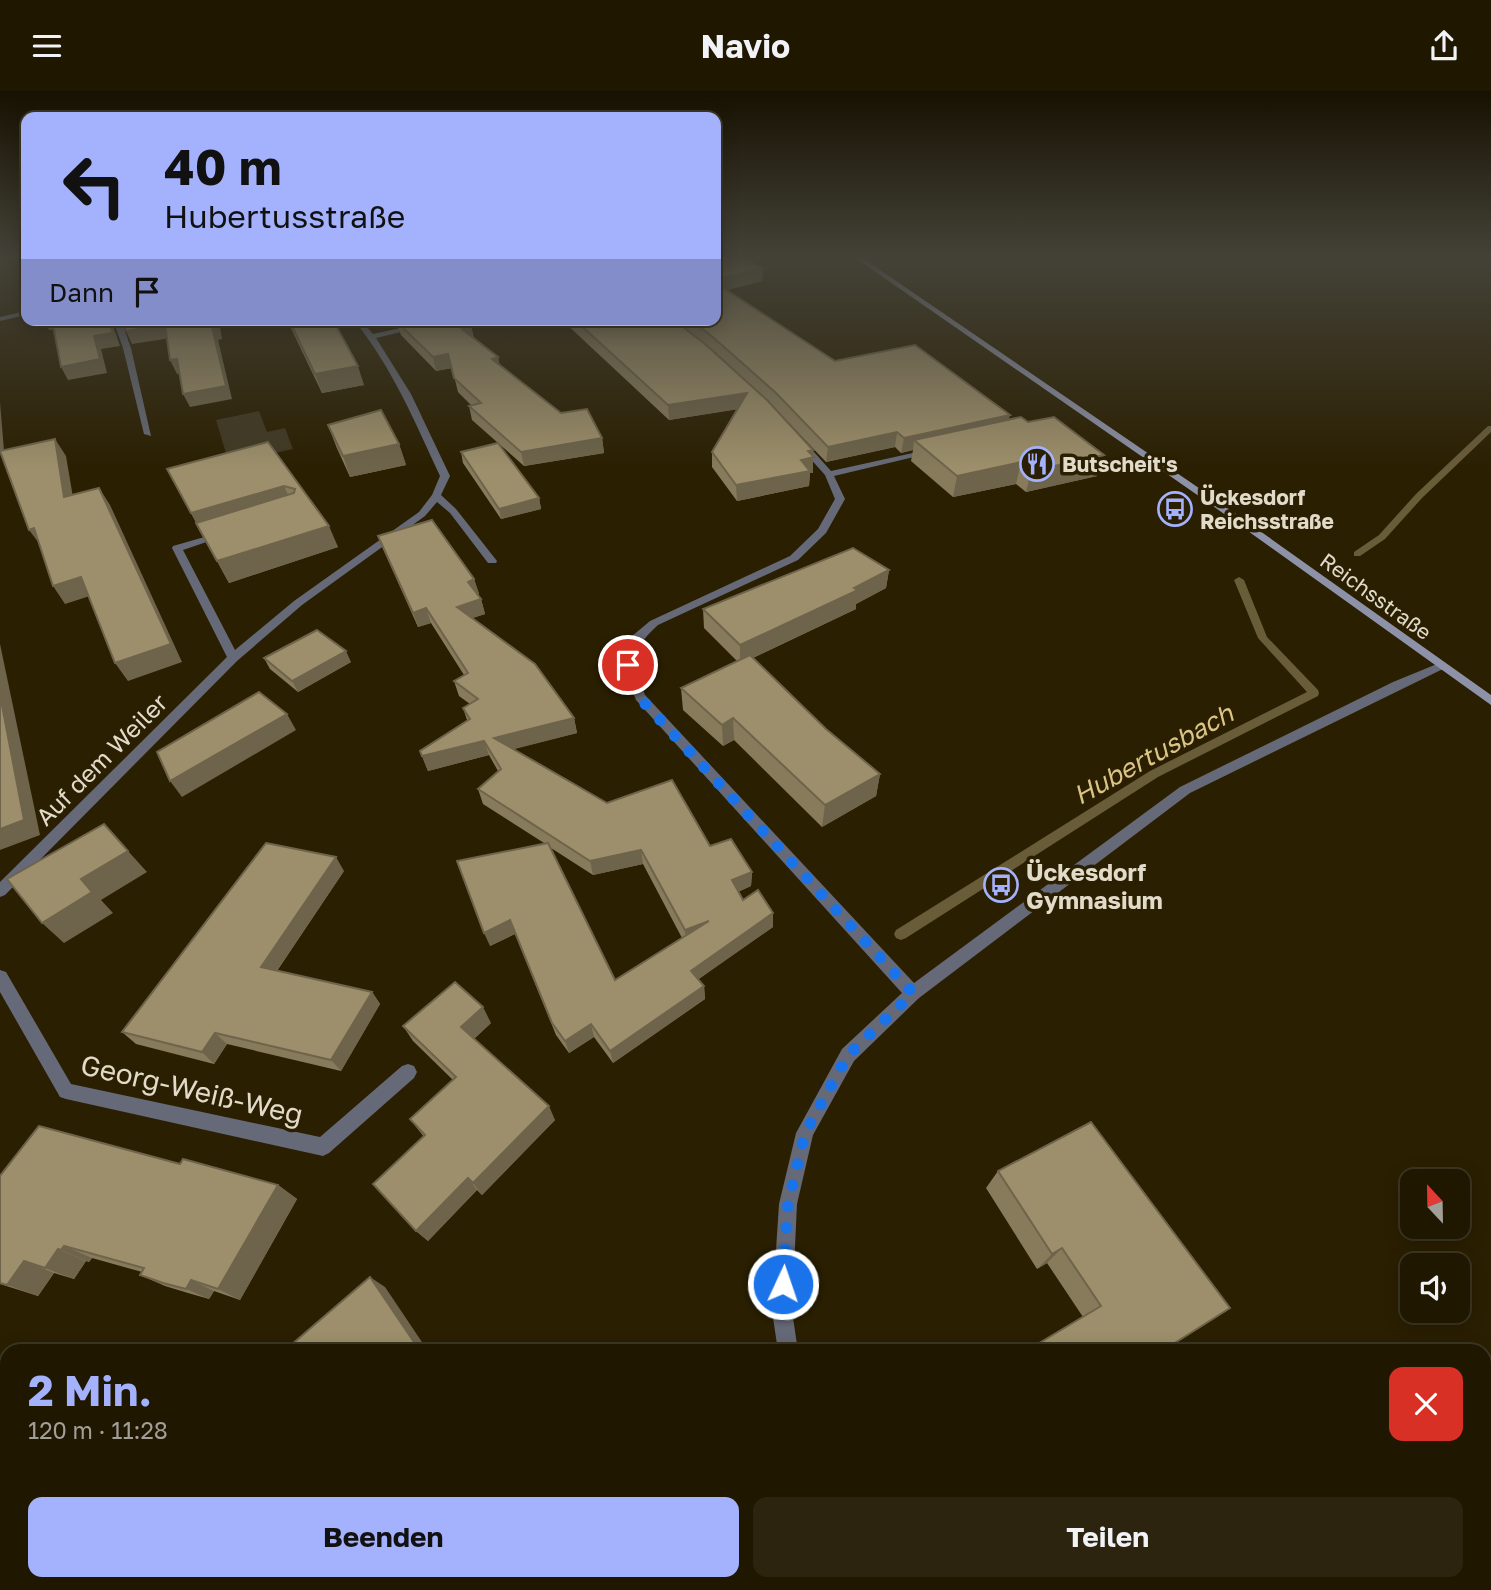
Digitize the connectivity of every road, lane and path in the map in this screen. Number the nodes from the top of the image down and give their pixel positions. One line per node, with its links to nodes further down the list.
1 (120, 329): 7 (street)
2 (366, 329): 5 (street)
3 (406, 329): 5 (street)
4 (962, 329): 14 (main road, Reichsstraße)
5 (373, 336): 10 (street)
6 (794, 433): 9 (street)
7 (148, 434)
8 (936, 451): 9 (street)
9 (829, 474): 18 (street)
10 (436, 496): 12 (street); 13 (street, Auf dem Weiler)
11 (234, 531): 13 (street)
12 (492, 561)
13 (233, 658): 16 (street, Auf dem Weiler)
14 (1441, 667): 15 (main road, Reichsstraße); 18 (street)
15 (1491, 701)
16 (0, 891)
17 (0, 977): 19 (street, Georg-Weiß-Weg)
18 (913, 993): 20 (street)
19 (408, 1072)
20 (787, 1344)

